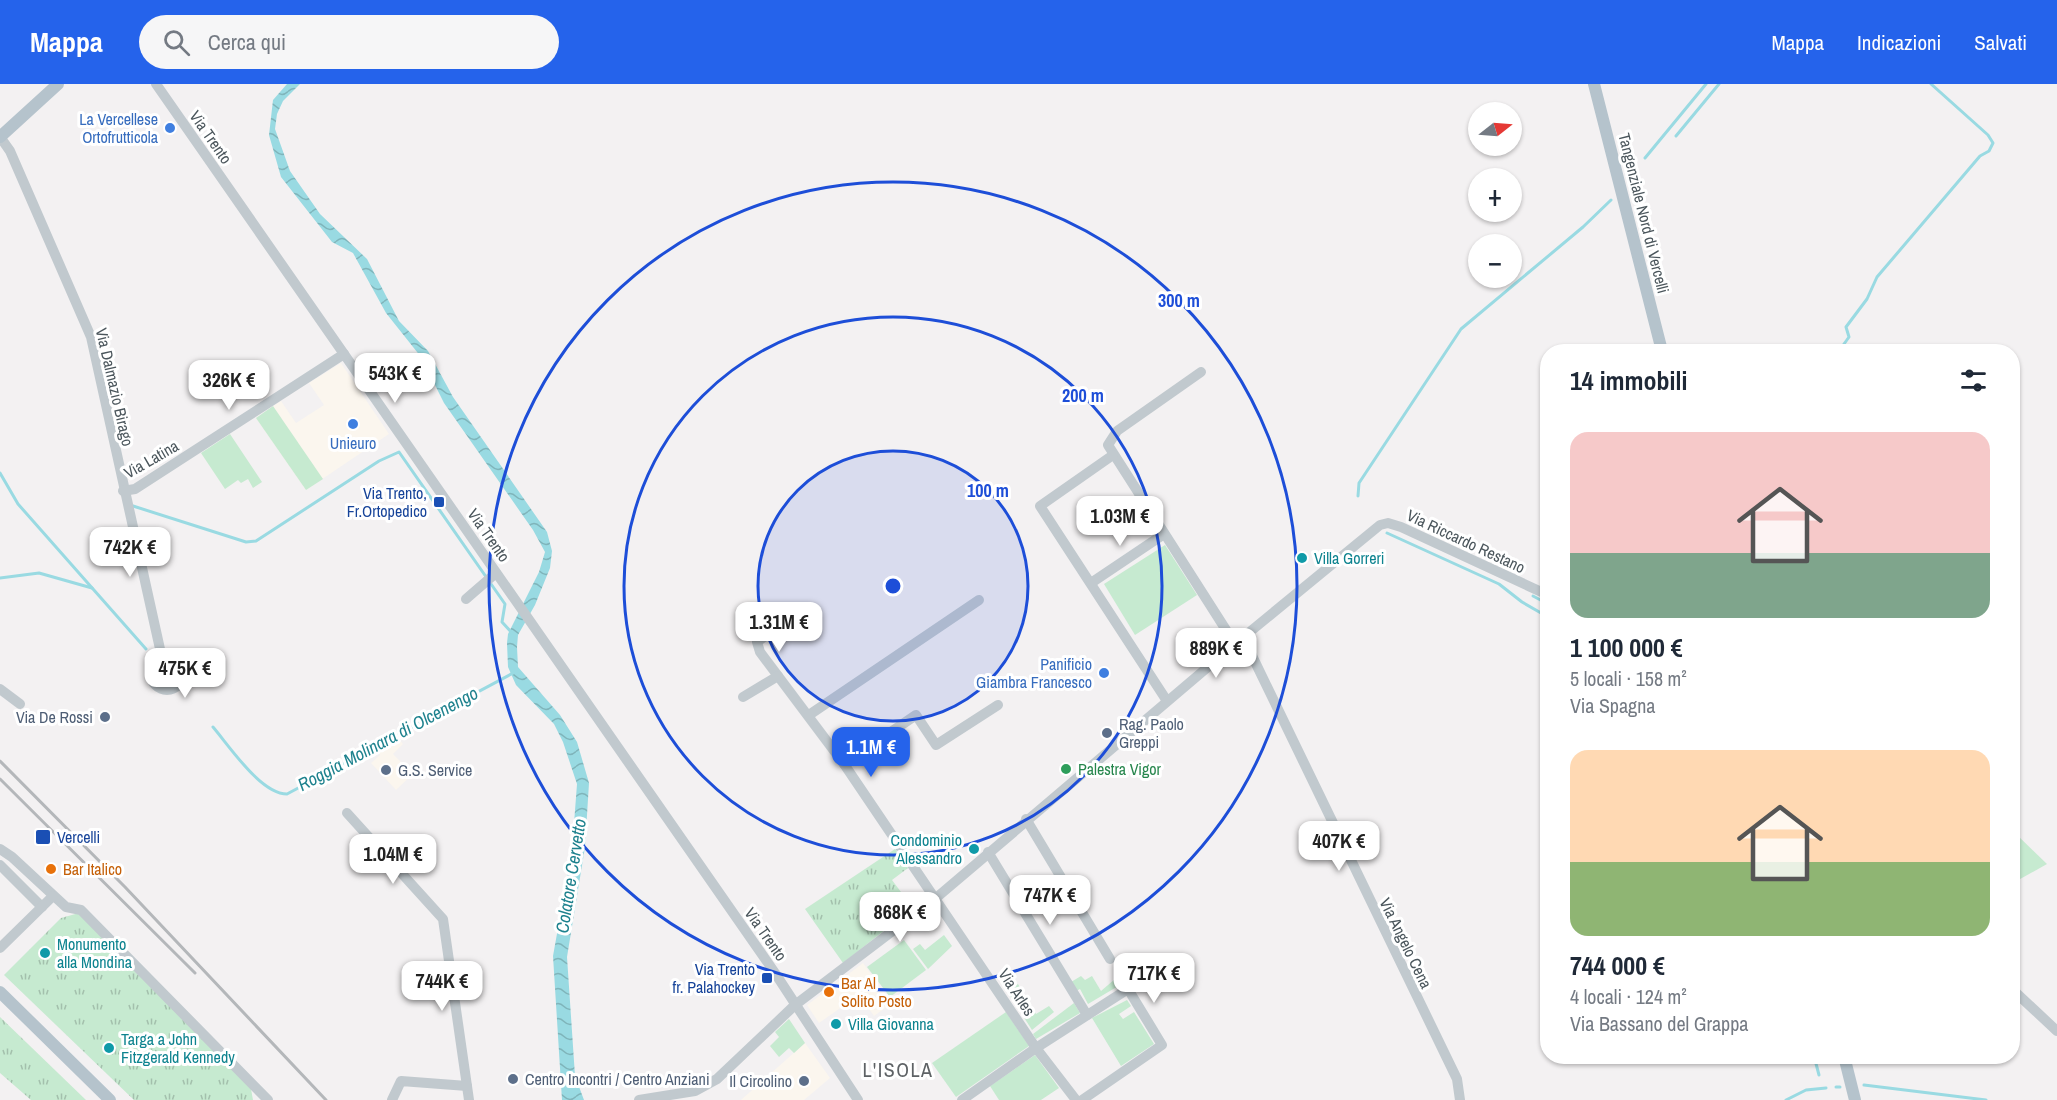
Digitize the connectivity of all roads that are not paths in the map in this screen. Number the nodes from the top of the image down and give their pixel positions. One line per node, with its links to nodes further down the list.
1 (58, 84): 4 (main road)
2 (156, 84): 6 (street, Via Trento)
3 (1594, 84): 5 (main road, Tangenziale Nord di Vercelli)
4 (0, 137): 9 (street, Via Dalmazio Birago)
5 (1660, 344)
6 (344, 354): 9 (street, Via Latina); 11 (street, Via Trento)
7 (1201, 372): 8 (street)
8 (1113, 455): 10 (street, Via Angelo Cena); 12 (street)
9 (123, 491): 18 (street, Via Dalmazio Birago)
10 (1164, 534): 12 (street); 17 (street, Via Angelo Cena)
11 (490, 578): 14 (street); 39 (street, Via Trento)
12 (1091, 583): 22 (street)
13 (1540, 591): 17 (street, Via Riccardo Restano)
14 (465, 599)
15 (979, 600): 25 (street)
16 (777, 628): 19 (street, Via Arles)
17 (1239, 640): 22 (street, Via Riccardo Restano); 55 (street, Via Angelo Cena)
18 (162, 658)
19 (778, 676): 21 (street); 25 (street, Via Arles)
20 (0, 689): 23 (street)
21 (742, 697)
22 (1167, 701): 28 (street, Via Riccardo Restano)
23 (20, 704)
24 (998, 705): 26 (street)
25 (809, 715): 26 (street, Via Arles)
26 (844, 764): 33 (street, Via Arles)
27 (347, 813): 44 (street)
28 (1026, 819): 30 (street, Via Riccardo Restano); 36 (street)
29 (0, 849): 32 (street)
30 (988, 852): 33 (street, Via Riccardo Restano); 40 (street)
31 (0, 865): 34 (street)
32 (53, 896): 34 (street); 47 (street)
33 (936, 898): 39 (street, Via Riccardo Restano); 42 (street, Via Arles)
34 (42, 907): 35 (street)
35 (0, 948)
36 (1110, 959)
37 (0, 992): 46 (main road)
38 (2020, 997): 41 (street)
39 (795, 1005): 45 (street, Via Riccardo Restano); 51 (street, Via Trento)
40 (1087, 1015): 42 (street); 54 (street)
41 (2057, 1031)
42 (1036, 1048): 52 (street); 53 (street, Via Arles)
43 (1846, 1064): 56 (main road)
44 (467, 1086): 48 (street); 49 (street)
45 (689, 1097): 50 (street, Via Riccardo Restano)
46 (110, 1100)
47 (268, 1100)
48 (392, 1100)
49 (470, 1100)
50 (639, 1100)
51 (858, 1100)
52 (962, 1100)
53 (1076, 1100)
54 (1082, 1100)
55 (1460, 1100)
56 (1855, 1100)

